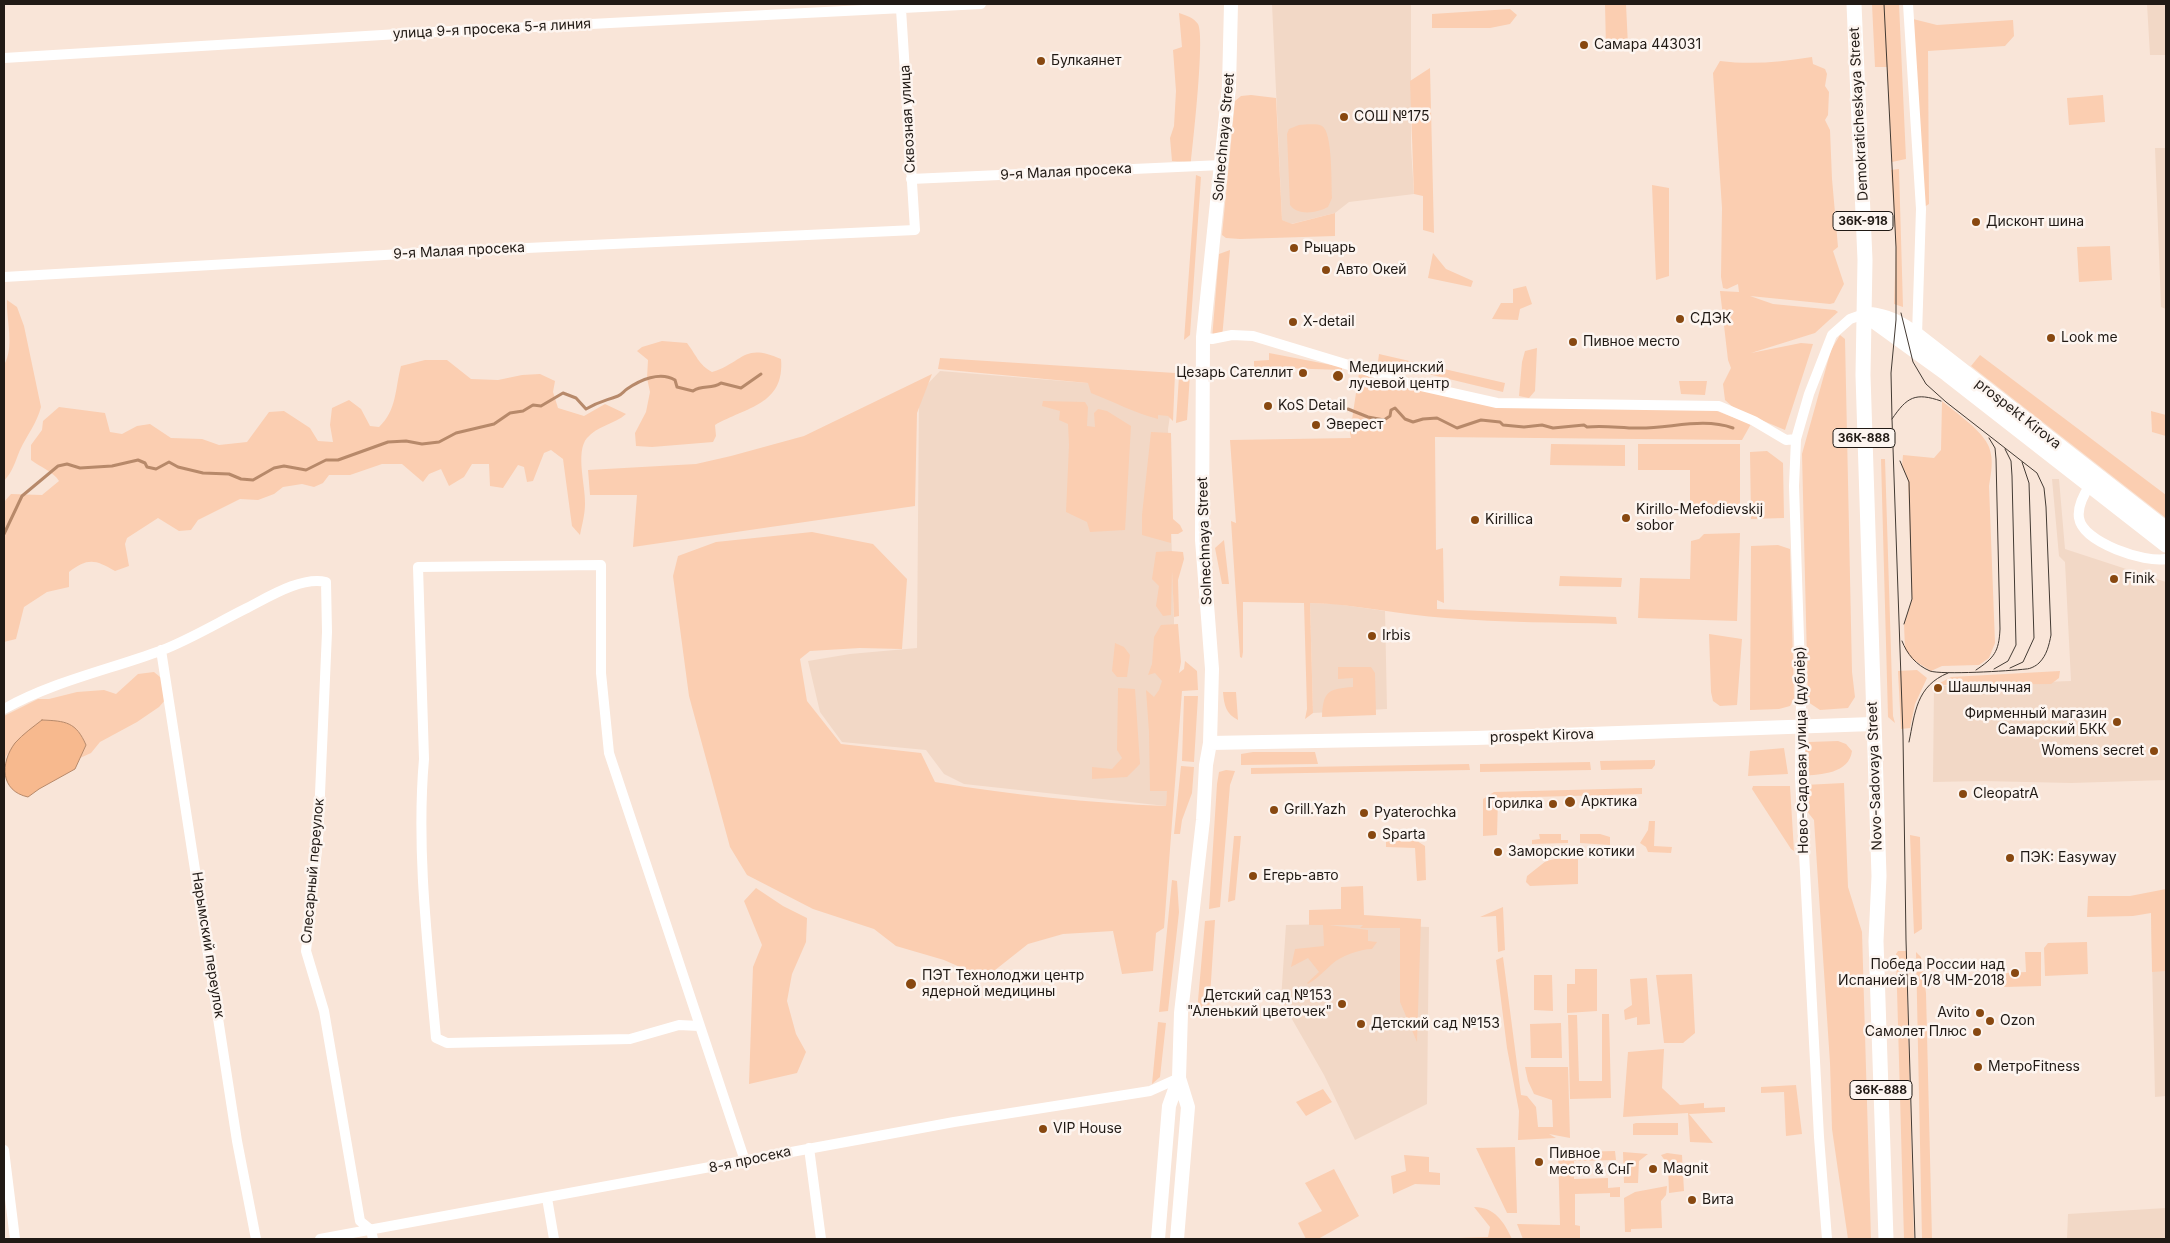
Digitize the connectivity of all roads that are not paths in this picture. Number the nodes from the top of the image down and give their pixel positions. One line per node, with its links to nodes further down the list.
1 (972, 4): 2 (street, улица 9-я просека 5-я линия); 6 (street, улица 9-я просека 5-я линия)
2 (981, 4)
3 (1231, 4): 8 (main road, Solnechnaya Street)
4 (1854, 4): 12 (main road, Demokraticheskaya Street / 36К-918)
5 (1908, 4): 13 (street)
6 (901, 9): 7 (street, улица 9-я просека 5-я линия); 9 (street, Сквозная улица)
7 (4, 58)
8 (1222, 165): 9 (street, 9-я Малая просека); 14 (main road, Solnechnaya Street)
9 (911, 179): 10 (street, Сквозная улица)
10 (915, 230): 11 (street, 9-я Малая просека)
11 (4, 277)
12 (1864, 314): 13 (main road, prospekt Kirova); 15 (street, Ново-Садовая улица (дублёр)); 16 (main road, prospekt Kirova); 22 (main road, Novo-Sadovaya Street / 36К-888)
13 (1917, 335): 16 (main road, prospekt Kirova)
14 (1203, 337): 15 (street); 24 (main road, Solnechnaya Street)
15 (1796, 439): 23 (street, Ново-Садовая улица (дублёр))
16 (2094, 480): 17 (main road, prospekt Kirova); 18 (main road); 19 (street)
17 (2166, 529)
18 (2166, 545)
19 (2166, 558)
20 (162, 650): 21 (street); 31 (street, Слесарный переулок); 33 (street, Нарымский переулок)
21 (4, 709)
22 (1873, 724): 23 (main road, prospekt Kirova); 40 (main road, Novo-Sadovaya Street / 36К-888)
23 (1801, 727): 24 (main road, prospekt Kirova); 39 (street, Ново-Садовая улица (дублёр))
24 (1210, 743): 26 (main road, Solnechnaya Street)
25 (699, 1026): 25 (street); 29 (street)
26 (1179, 1078): 27 (street, 8-я просека); 37 (main road, Solnechnaya Street); 38 (main road, Solnechnaya Street)
27 (809, 1148): 29 (street, 8-я просека); 36 (street)
28 (4, 1150): 32 (street)
29 (746, 1161): 30 (street, 8-я просека)
30 (547, 1198): 31 (street, 8-я просека); 35 (street)
31 (372, 1234): 34 (street, 8-я просека)
32 (15, 1239)
33 (256, 1239)
34 (320, 1239)
35 (554, 1239)
36 (821, 1239)
37 (1158, 1239)
38 (1177, 1239)
39 (1827, 1239)
40 (1886, 1239)

